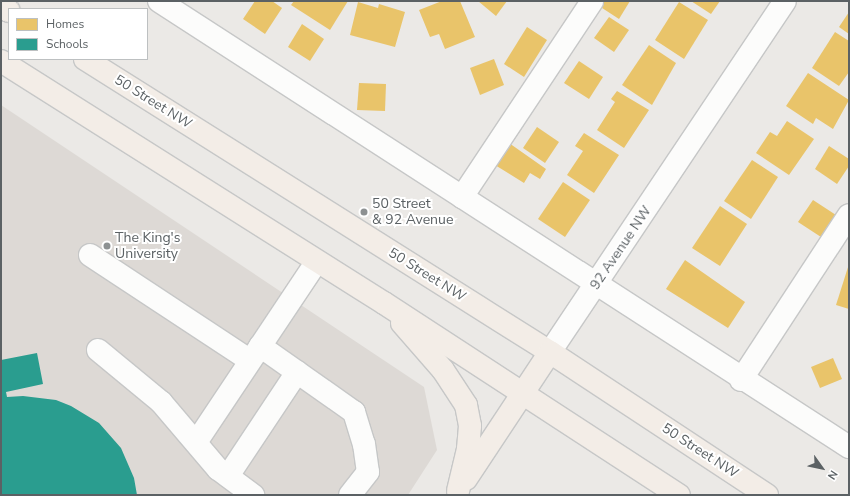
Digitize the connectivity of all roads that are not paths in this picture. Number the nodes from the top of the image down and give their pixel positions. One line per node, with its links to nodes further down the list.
1 (159, 1): 6 (street)
2 (592, 1): 6 (street)
3 (786, 1): 10 (street, 92 Avenue NW)
4 (1, 60): 9 (main road)
5 (87, 60): 13 (main road, 50 Street NW)
6 (462, 197): 10 (street)
7 (849, 215): 16 (street)
8 (90, 255): 14 (street)
9 (317, 261): 11 (main road); 14 (street)
10 (596, 284): 13 (street, 92 Avenue NW); 16 (street)
11 (384, 303): 17 (main road); 21 (main road)
12 (98, 350): 18 (street)
13 (550, 352): 17 (main road, 92 Avenue NW); 25 (main road, 50 Street NW)
14 (255, 353): 15 (street); 18 (street)
15 (297, 372): 20 (street); 23 (street)
16 (741, 380): 19 (street)
17 (523, 394): 21 (main road, 92 Avenue NW); 24 (main road)
18 (197, 442): 20 (street)
19 (849, 448)
20 (228, 476): 22 (street)
21 (456, 493)
22 (253, 495)
23 (350, 495)
24 (678, 495)
25 (767, 495)

